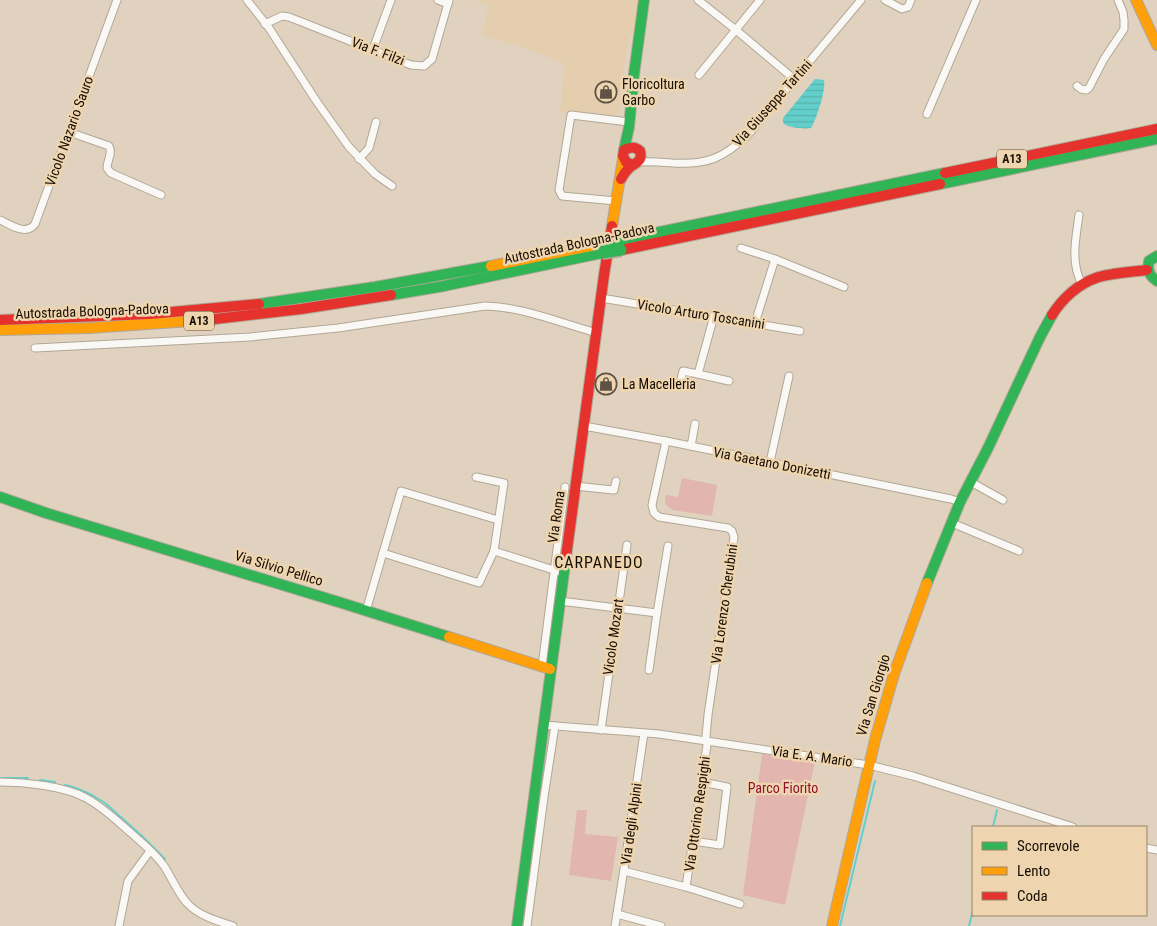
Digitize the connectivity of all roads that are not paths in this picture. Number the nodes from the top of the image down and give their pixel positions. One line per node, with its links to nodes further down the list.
1 (117, 0): 26 (street, Vicolo Nazario Sauro)
2 (247, 0): 15 (street)
3 (391, 0): 18 (street)
4 (438, 0): 14 (street)
5 (644, 0): 24 (main road)
6 (698, 0): 16 (street)
7 (760, 0): 16 (street)
8 (861, 0): 20 (street, Via Giuseppe Tartini)
9 (885, 0): 10 (street)
10 (911, 0)
11 (976, 0): 22 (street)
12 (1118, 0): 21 (street)
13 (1136, 0): 17 (main road)
14 (448, 2): 18 (street, Via F. Filzi)
15 (266, 24): 18 (street, Via F. Filzi); 29 (street)
16 (736, 30): 19 (street); 20 (street)
17 (1157, 45)
18 (372, 49)
19 (700, 75)
20 (794, 80): 30 (street, Via Giuseppe Tartini)
21 (1077, 86)
22 (927, 114)
23 (376, 122): 29 (street)
24 (629, 124): 28 (main road); 33 (street)
25 (1157, 129): 36 (main road, Autostrada Bologna-Padova / A13)
26 (69, 132): 32 (street); 35 (street, Vicolo Nazario Sauro)
27 (1157, 139): 36 (main road, Autostrada Bologna-Padova / A13)
28 (633, 156): 30 (street, Via Giuseppe Tartini); 30 (street, Via Giuseppe Tartini); 33 (main road, Via Roma)
29 (359, 158): 31 (street)
30 (660, 161)
31 (392, 186)
32 (162, 195)
33 (616, 201): 45 (main road, Via Roma)
34 (1079, 215): 43 (street)
35 (0, 220)
36 (621, 245): 38 (main road, Autostrada Bologna-Padova, bridge)
37 (741, 248): 40 (street)
38 (601, 249): 47 (main road, Autostrada Bologna-Padova / A13); 49 (main road, Autostrada Bologna-Padova / A13)
39 (1157, 256): 41 (main road)
40 (775, 259): 44 (street); 48 (street)
41 (1148, 270): 42 (main road); 43 (main road, Via San Giorgio)
42 (1157, 280)
43 (1082, 284): 64 (main road, Via San Giorgio)
44 (844, 287)
45 (602, 298): 46 (street, Vicolo Arturo Toscanini); 51 (main road, Via Roma)
46 (714, 316): 48 (street, Vicolo Arturo Toscanini); 53 (street)
47 (0, 320)
48 (755, 323): 50 (street, Vicolo Arturo Toscanini)
49 (0, 330)
50 (800, 331)
51 (597, 333): 52 (street); 58 (main road, Via Roma)
52 (35, 348)
53 (698, 374): 55 (street); 56 (street)
54 (789, 376): 61 (street)
55 (729, 381)
56 (680, 383)
57 (696, 424): 60 (street)
58 (584, 426): 59 (street, Via Gaetano Donizetti); 65 (main road, Via Roma)
59 (666, 441): 60 (street, Via Gaetano Donizetti); 87 (street, Via Lorenzo Cherubini)
60 (691, 446): 61 (street, Via Gaetano Donizetti)
61 (770, 462): 68 (street, Via Gaetano Donizetti)
62 (476, 477): 69 (street)
63 (616, 481): 65 (street)
64 (970, 482): 67 (street); 68 (main road, Via San Giorgio)
65 (570, 486): 76 (main road, Via Roma)
66 (0, 496): 79 (main road, Via Silvio Pellico)
67 (1003, 500)
68 (960, 502): 70 (main road, Via San Giorgio)
69 (498, 520): 74 (street); 75 (street)
70 (952, 523): 73 (street); 88 (main road, Via San Giorgio)
71 (627, 545): 78 (street, Vicolo Mozart)
72 (668, 546): 80 (street)
73 (1019, 551)
74 (494, 552): 75 (street); 76 (street)
75 (383, 553): 79 (street)
76 (559, 572): 77 (main road, Via Roma); 81 (street, Via Roma)
77 (560, 601): 78 (street); 81 (main road, Via Roma)
78 (617, 608): 80 (street); 85 (street, Vicolo Mozart)
79 (366, 610): 81 (main road, Via Silvio Pellico)
80 (657, 613): 82 (street)
81 (546, 667): 83 (main road, Via Roma)
82 (649, 670)
83 (543, 724): 84 (street, Via E. A. Mario); 100 (main road, Via Roma)
84 (555, 726): 85 (street, Via E. A. Mario); 101 (street)
85 (601, 730): 86 (street, Via E. A. Mario)
86 (644, 733): 87 (street, Via E. A. Mario); 94 (street, Via degli Alpini)
87 (706, 741): 88 (street, Via E. A. Mario); 90 (street, Via Ottorino Respighi)
88 (869, 765): 91 (street, Via E. A. Mario); 104 (main road, Via San Giorgio)
89 (0, 782): 93 (street)
90 (702, 782): 92 (street, Via Ottorino Respighi); 92 (street)
91 (1069, 826)
92 (693, 841): 95 (street, Via Ottorino Respighi)
93 (150, 851): 98 (street); 99 (street)
94 (624, 871): 95 (street); 97 (street, Via degli Alpini)
95 (686, 887): 96 (street)
96 (740, 904)
97 (617, 914): 102 (street, Via degli Alpini); 103 (street)
98 (119, 926)
99 (233, 926)
100 (517, 926)
101 (527, 926)
102 (615, 926)
103 (661, 926)
104 (832, 926)

